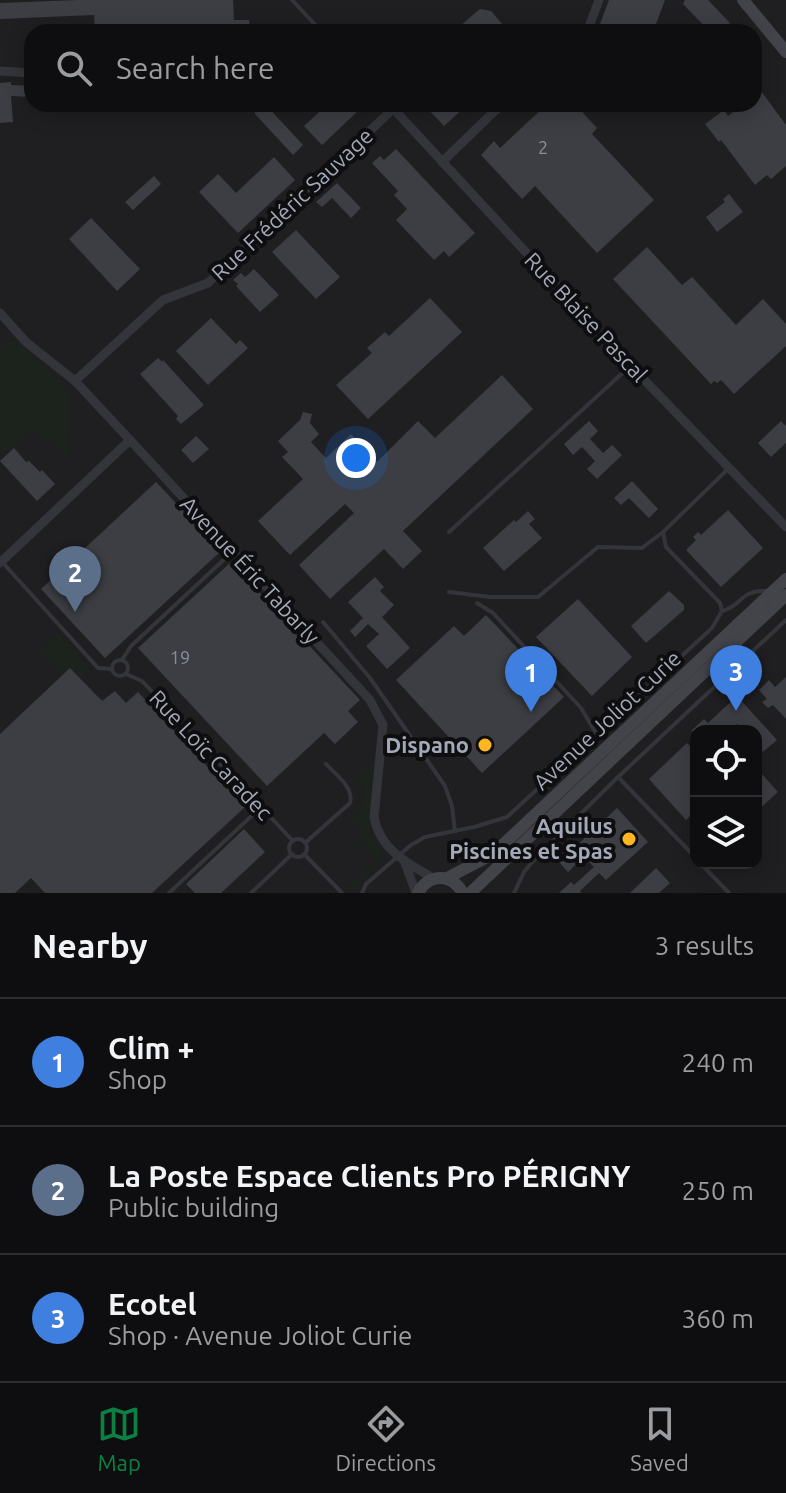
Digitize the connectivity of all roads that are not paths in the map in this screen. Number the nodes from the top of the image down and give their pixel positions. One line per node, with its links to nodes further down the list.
1 (292, 0): 4 (lane)
2 (599, 0): 5 (street)
3 (743, 0): 6 (main road)
4 (314, 24)
5 (590, 24)
6 (786, 52)
7 (3, 69): 8 (street)
8 (24, 72)
9 (385, 112): 17 (street, Rue Frédéric Sauvage)
10 (396, 112): 12 (street, Rue Blaise Pascal)
11 (494, 112): 12 (street)
12 (442, 162): 16 (street, Rue Blaise Pascal)
13 (0, 313): 14 (street, Avenue Éric Tabarly)
14 (9, 323): 15 (lane); 17 (street, Avenue Éric Tabarly)
15 (0, 331)
16 (631, 366): 19 (street, Rue Blaise Pascal); 21 (lane)
17 (75, 381): 18 (street, Avenue Éric Tabarly)
18 (130, 440): 23 (street, Avenue Éric Tabarly); 24 (street)
19 (730, 468): 20 (street, Rue Blaise Pascal); 22 (lane)
20 (786, 527)
21 (449, 532)
22 (663, 532): 27 (lane); 30 (lane)
23 (234, 551): 33 (lane); 46 (street, Avenue Éric Tabarly)
24 (1, 562): 34 (lane)
25 (786, 579): 26 (main road, Avenue Joliot Curie)
26 (772, 591): 30 (lane); 49 (main road, Avenue Joliot Curie)
27 (449, 592)
28 (786, 595): 56 (main road, Avenue Joliot Curie)
29 (477, 603): 36 (lane)
30 (722, 611): 36 (lane)
31 (786, 620): 38 (lane)
32 (323, 622): 40 (lane)
33 (122, 660): 34 (lane); 35 (lane)
34 (112, 669): 35 (lane)
35 (126, 674): 39 (lane, Rue Loïc Caradec)
36 (597, 734): 40 (lane)
37 (326, 764): 42 (lane)
38 (618, 777): 43 (lane); 57 (lane)
39 (261, 807): 41 (lane, Rue Loïc Caradec); 50 (lane)
40 (455, 831): 46 (lane)
41 (293, 841): 42 (lane); 44 (lane)
42 (305, 843): 45 (lane)
43 (690, 852)
44 (292, 854): 45 (lane); 51 (lane)
45 (304, 854): 52 (lane)
46 (402, 860): 48 (street, Avenue Éric Tabarly); 53 (lane); 54 (street, Avenue Éric Tabarly)
47 (706, 869): 58 (lane)
48 (433, 878): 49 (main road); 54 (main road)
49 (447, 878): 55 (main road)
50 (169, 893)
51 (251, 893)
52 (342, 893)
53 (362, 893)
54 (417, 893)
55 (463, 893)
56 (470, 893)
57 (514, 893)
58 (729, 893)

